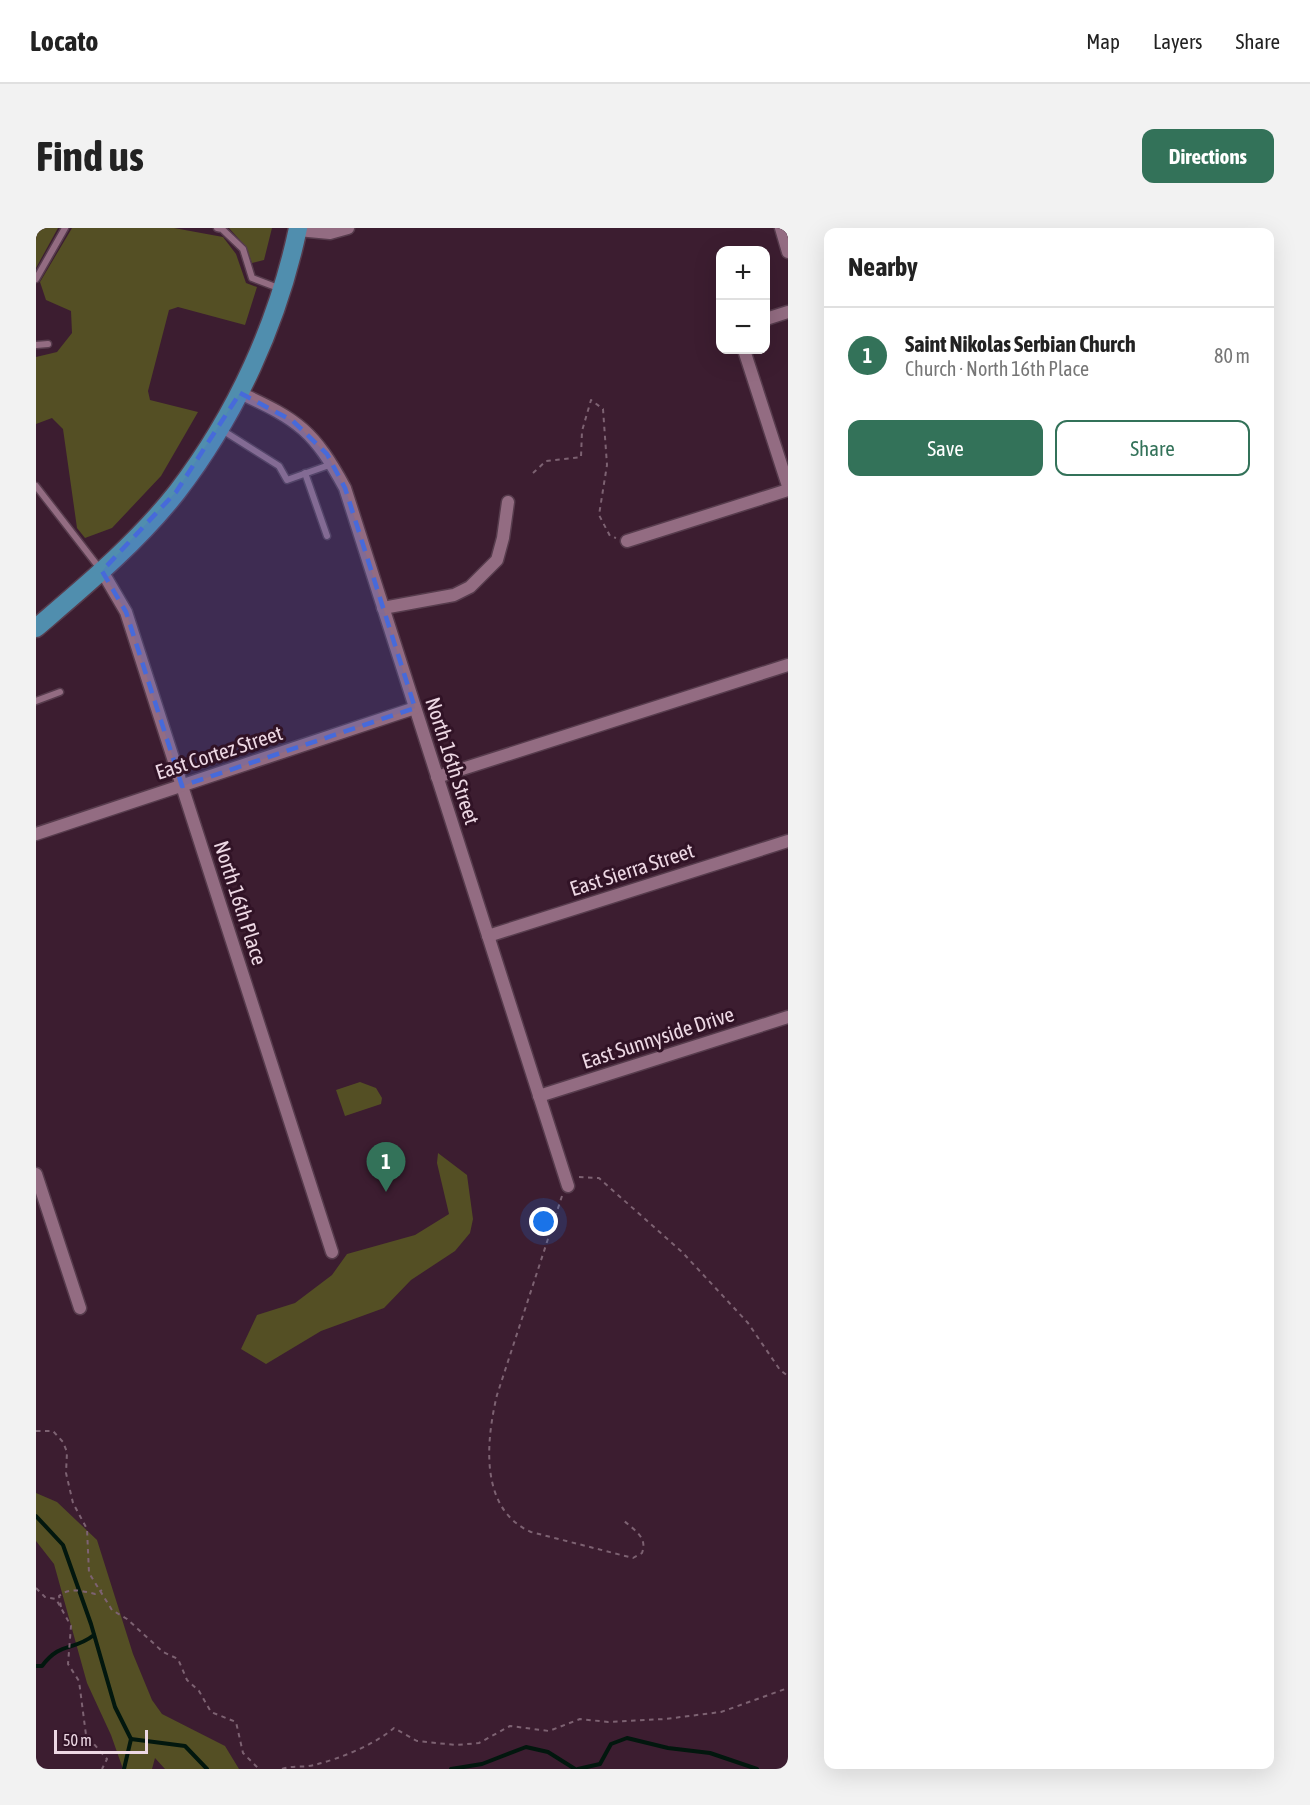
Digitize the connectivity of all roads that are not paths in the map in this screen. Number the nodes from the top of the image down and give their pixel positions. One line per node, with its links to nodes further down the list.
1 (65, 228): 7 (lane)
2 (217, 228): 8 (lane)
3 (348, 228): 5 (street)
4 (781, 228): 6 (street)
5 (298, 229): 8 (main road)
6 (788, 252)
7 (36, 279)
8 (282, 289): 14 (main road)
9 (788, 312): 10 (street)
10 (770, 317)
11 (48, 344): 12 (lane)
12 (36, 345)
13 (745, 354): 19 (street)
14 (240, 393): 15 (main road); 16 (street, North 16th Street)
15 (219, 428): 17 (lane); 23 (main road)
16 (332, 464): 17 (lane); 24 (street, North 16th Street)
17 (305, 474): 21 (lane)
18 (36, 486): 23 (lane)
19 (788, 488): 22 (street)
20 (508, 502): 24 (street)
21 (327, 536)
22 (627, 541)
23 (102, 571): 25 (main road); 31 (street, North 16th Place)
24 (383, 608): 29 (street, North 16th Street)
25 (36, 628)
26 (788, 665): 30 (street)
27 (60, 692): 28 (lane)
28 (36, 701)
29 (415, 708): 30 (street, North 16th Street); 31 (street, East Cortez Street)
30 (437, 777): 34 (street, North 16th Street)
31 (182, 786): 32 (street, East Cortez Street); 39 (street, North 16th Place)
32 (36, 834)
33 (788, 841): 34 (street, East Sierra Street)
34 (488, 936): 36 (street, North 16th Street)
35 (788, 1017): 36 (street, East Sunnyside Drive)
36 (539, 1096): 38 (street, North 16th Street)
37 (36, 1174): 40 (street)
38 (566, 1181)
39 (332, 1251)
40 (80, 1308)

